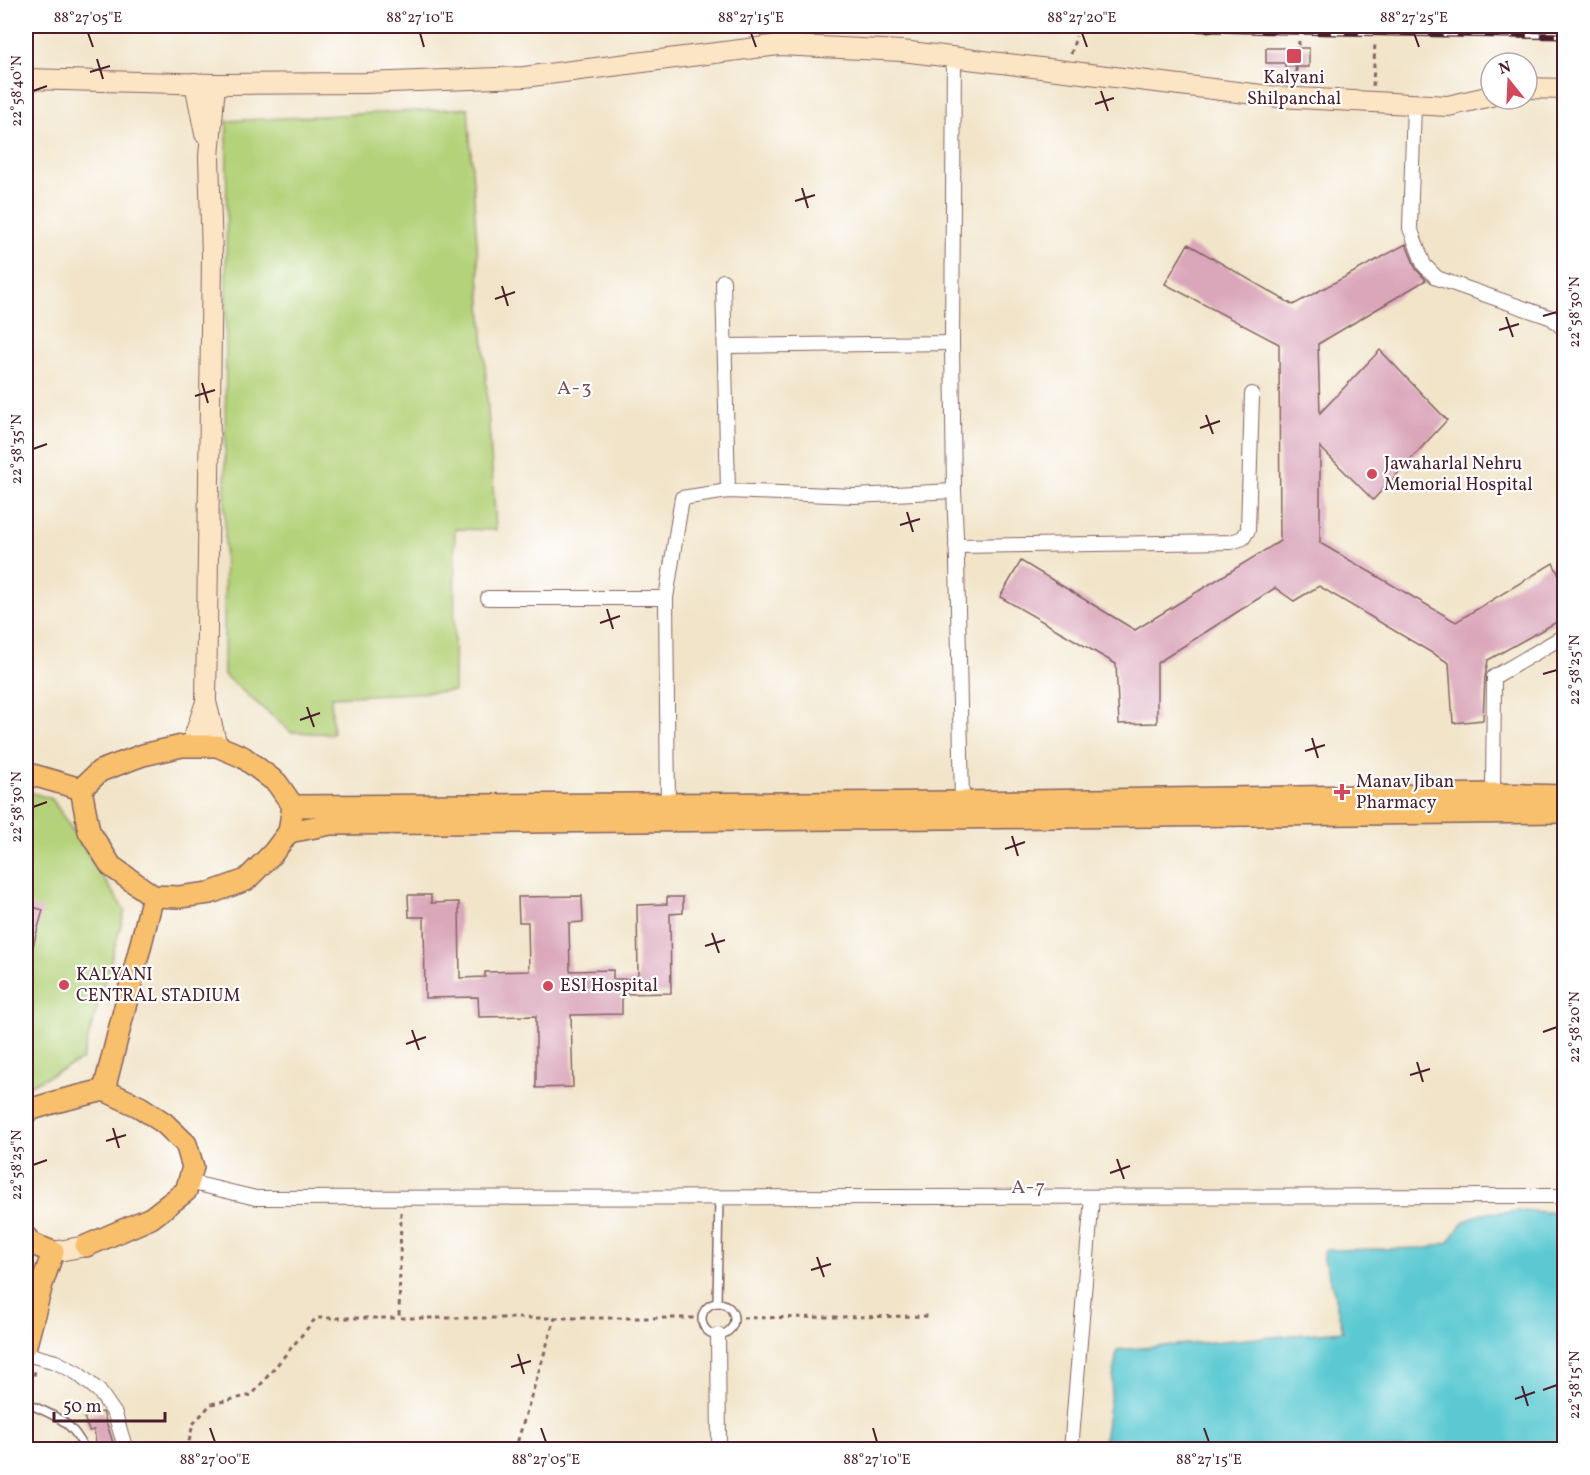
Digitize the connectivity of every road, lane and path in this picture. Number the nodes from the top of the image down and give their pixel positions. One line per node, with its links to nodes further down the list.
1 (1299, 41): 9 (path)
2 (1375, 42): 11 (path)
3 (954, 58): 6 (street); 9 (street); 16 (street)
4 (26, 79): 5 (street)
5 (195, 83): 6 (street); 13 (street)
6 (215, 84): 13 (street)
7 (1539, 88): 8 (street)
8 (1564, 89)
9 (1294, 98): 11 (street)
10 (1479, 99): 12 (street)
11 (1372, 102): 12 (street)
12 (1414, 104): 15 (street)
13 (209, 157): 25 (street)
14 (723, 281): 17 (street)
15 (1564, 329)
16 (952, 343): 17 (street); 20 (street)
17 (725, 346): 19 (street)
18 (1252, 394): 21 (street)
19 (728, 491): 20 (street); 23 (street)
20 (954, 491): 21 (street)
21 (956, 546): 32 (street)
22 (488, 598): 23 (street)
23 (666, 598): 34 (street)
24 (1564, 636): 30 (street)
25 (207, 702): 26 (street); 27 (street)
26 (191, 746): 27 (main road); 29 (main road)
27 (217, 746): 33 (main road)
28 (26, 773): 29 (main road)
29 (81, 789): 37 (main road)
30 (1493, 794): 31 (main road); 32 (main road)
31 (1564, 796)
32 (962, 802): 34 (main road)
33 (294, 806): 34 (main road); 36 (main road)
34 (668, 812): 35 (main road); 36 (main road)
35 (1564, 812)
36 (289, 832): 37 (main road)
37 (153, 896): 38 (main road)
38 (104, 1090): 39 (main road); 40 (main road)
39 (26, 1111)
40 (189, 1182): 44 (street); 46 (main road)
41 (1564, 1196): 43 (street)
42 (719, 1197): 43 (street); 44 (street); 48 (lane)
43 (1092, 1197): 62 (street)
44 (401, 1198): 50 (path)
45 (26, 1237): 47 (main road)
46 (86, 1246): 47 (street)
47 (53, 1252): 55 (main road)
48 (717, 1303): 52 (lane); 53 (lane)
49 (932, 1316): 53 (path)
50 (399, 1318): 51 (path); 59 (path)
51 (555, 1318): 52 (path); 60 (path)
52 (702, 1318): 54 (lane)
53 (734, 1318): 54 (lane)
54 (718, 1335): 61 (street)
55 (30, 1352): 56 (path); 58 (street)
56 (26, 1404): 57 (lane)
57 (85, 1449)
58 (126, 1449)
59 (187, 1449)
60 (514, 1449)
61 (718, 1449)
62 (1071, 1449)

